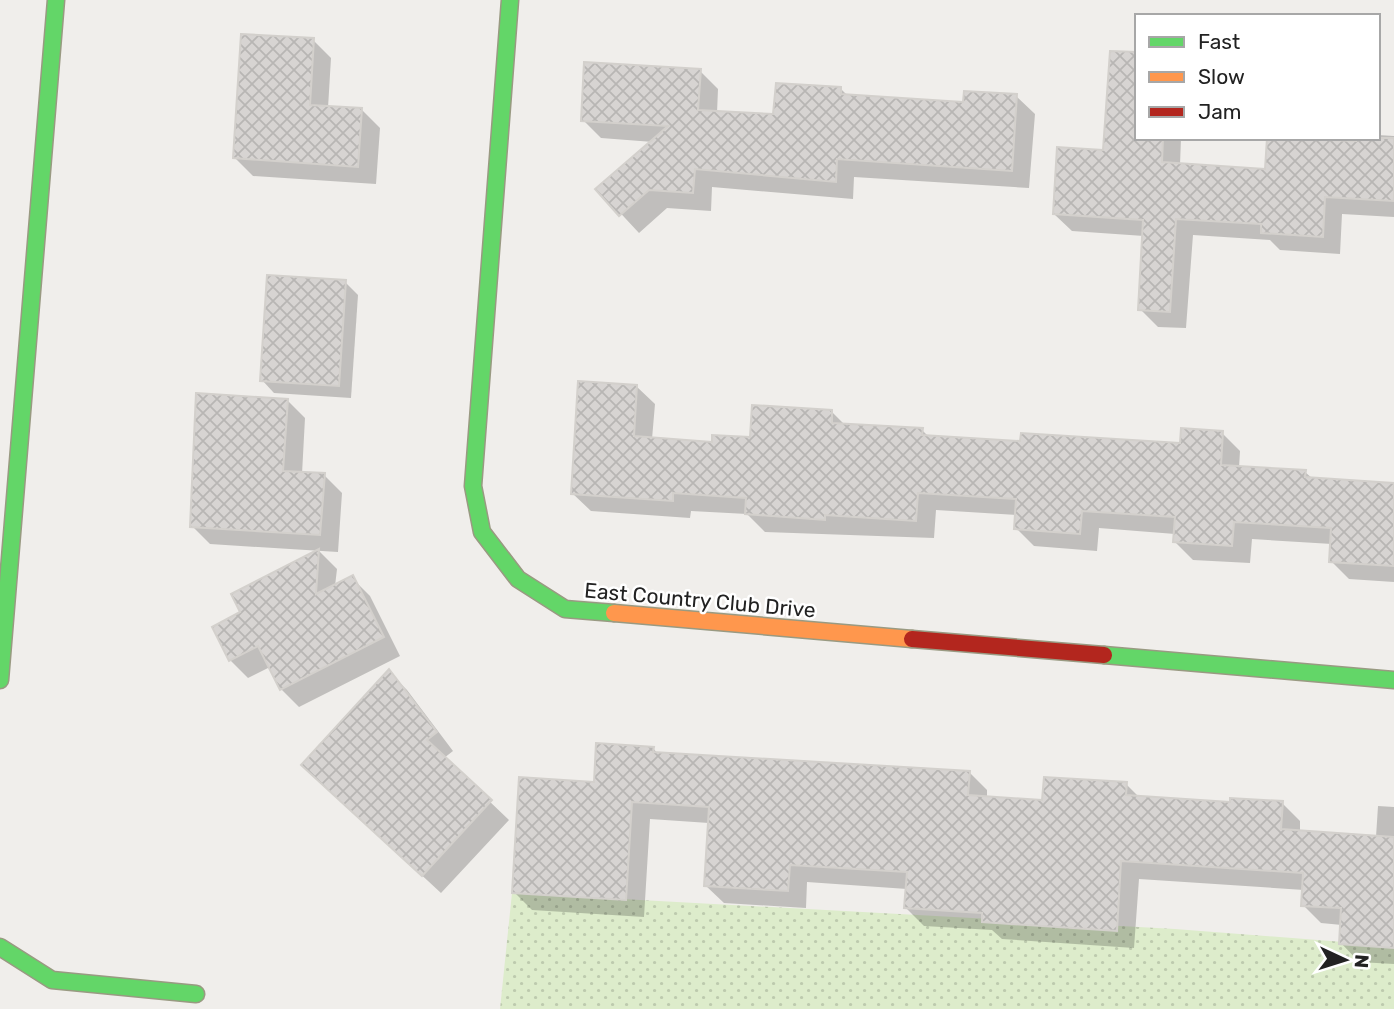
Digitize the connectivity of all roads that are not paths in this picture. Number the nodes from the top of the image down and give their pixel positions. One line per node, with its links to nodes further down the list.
1 (56, 0): 3 (street)
2 (510, 0): 4 (street, East Country Club Drive)
3 (0, 680)
4 (1394, 680)
5 (0, 947): 6 (street)
6 (196, 994)

